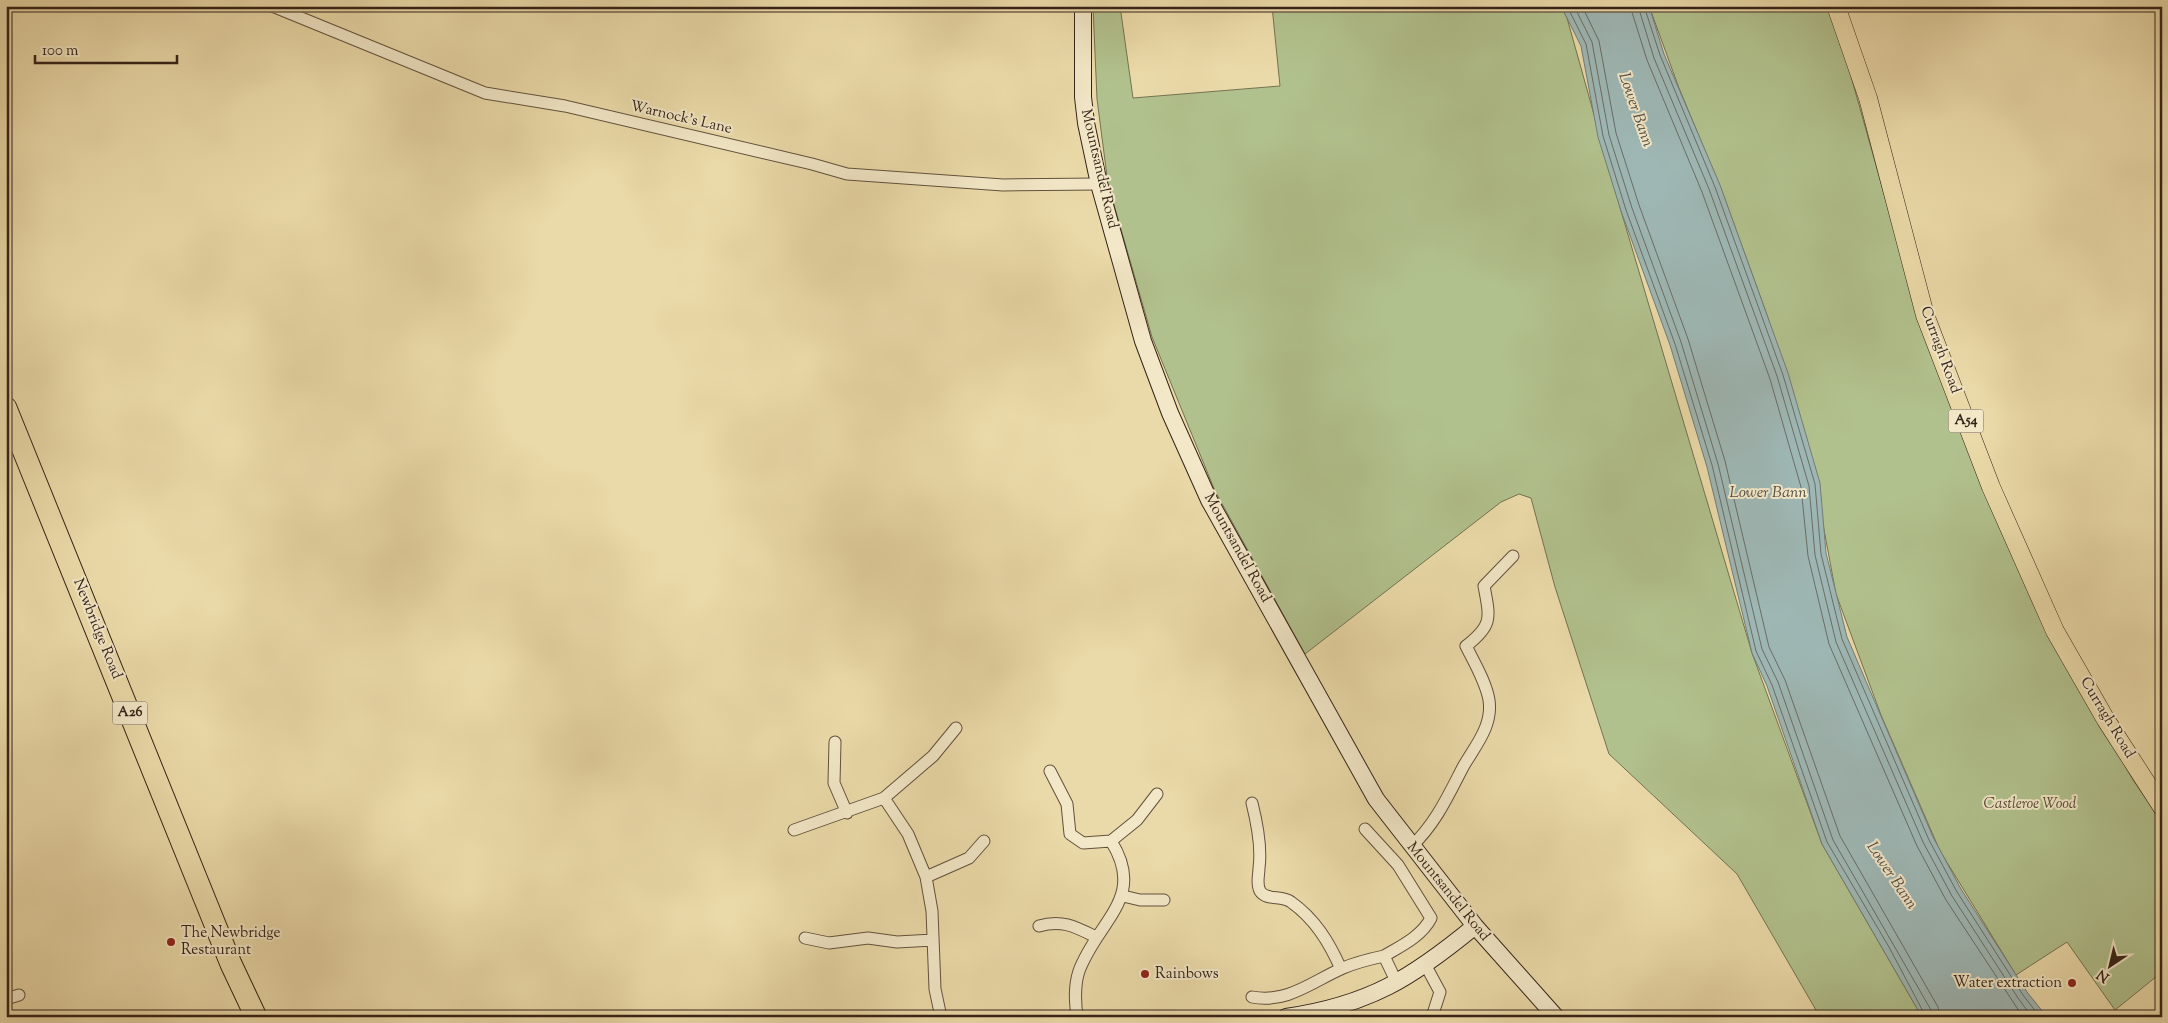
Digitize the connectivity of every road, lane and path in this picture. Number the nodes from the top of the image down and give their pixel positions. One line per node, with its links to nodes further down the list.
1 (272, 6): 4 (street, Warnock's Lane)
2 (1083, 6): 4 (street, Mountsandel Road)
3 (1836, 6): 13 (main road, Curragh Road / A54)
4 (1100, 184): 19 (street, Mountsandel Road)
5 (6, 408): 36 (highway, Newbridge Road / A26)
6 (1513, 556): 19 (street)
7 (956, 728): 11 (street)
8 (835, 742): 14 (street)
9 (1050, 771): 17 (street)
10 (1157, 794): 17 (street)
11 (884, 798): 14 (street); 20 (street)
12 (1252, 803): 30 (street)
13 (2162, 807)
14 (847, 813): 16 (street)
15 (1365, 829): 28 (street)
16 (794, 830)
17 (1111, 841): 21 (street)
18 (984, 842): 20 (street)
19 (1411, 847): 24 (street, Mountsandel Road)
20 (926, 877): 27 (street)
21 (1123, 896): 22 (street); 25 (street)
22 (1164, 900)
23 (1039, 926): 25 (street)
24 (1475, 926): 29 (street); 41 (street, Mountsandel Road)
25 (1096, 937): 38 (street)
26 (805, 938): 27 (street)
27 (933, 940): 37 (street)
28 (1384, 956): 30 (street); 31 (street)
29 (1426, 966): 31 (street); 40 (street)
30 (1341, 969): 33 (street)
31 (1397, 983): 35 (street)
32 (19, 995): 34 (street)
33 (1252, 997)
34 (6, 999)
35 (1311, 1015): 39 (street)
36 (256, 1017)
37 (941, 1017)
38 (1077, 1017)
39 (1286, 1017)
40 (1432, 1017)
41 (1556, 1017)

